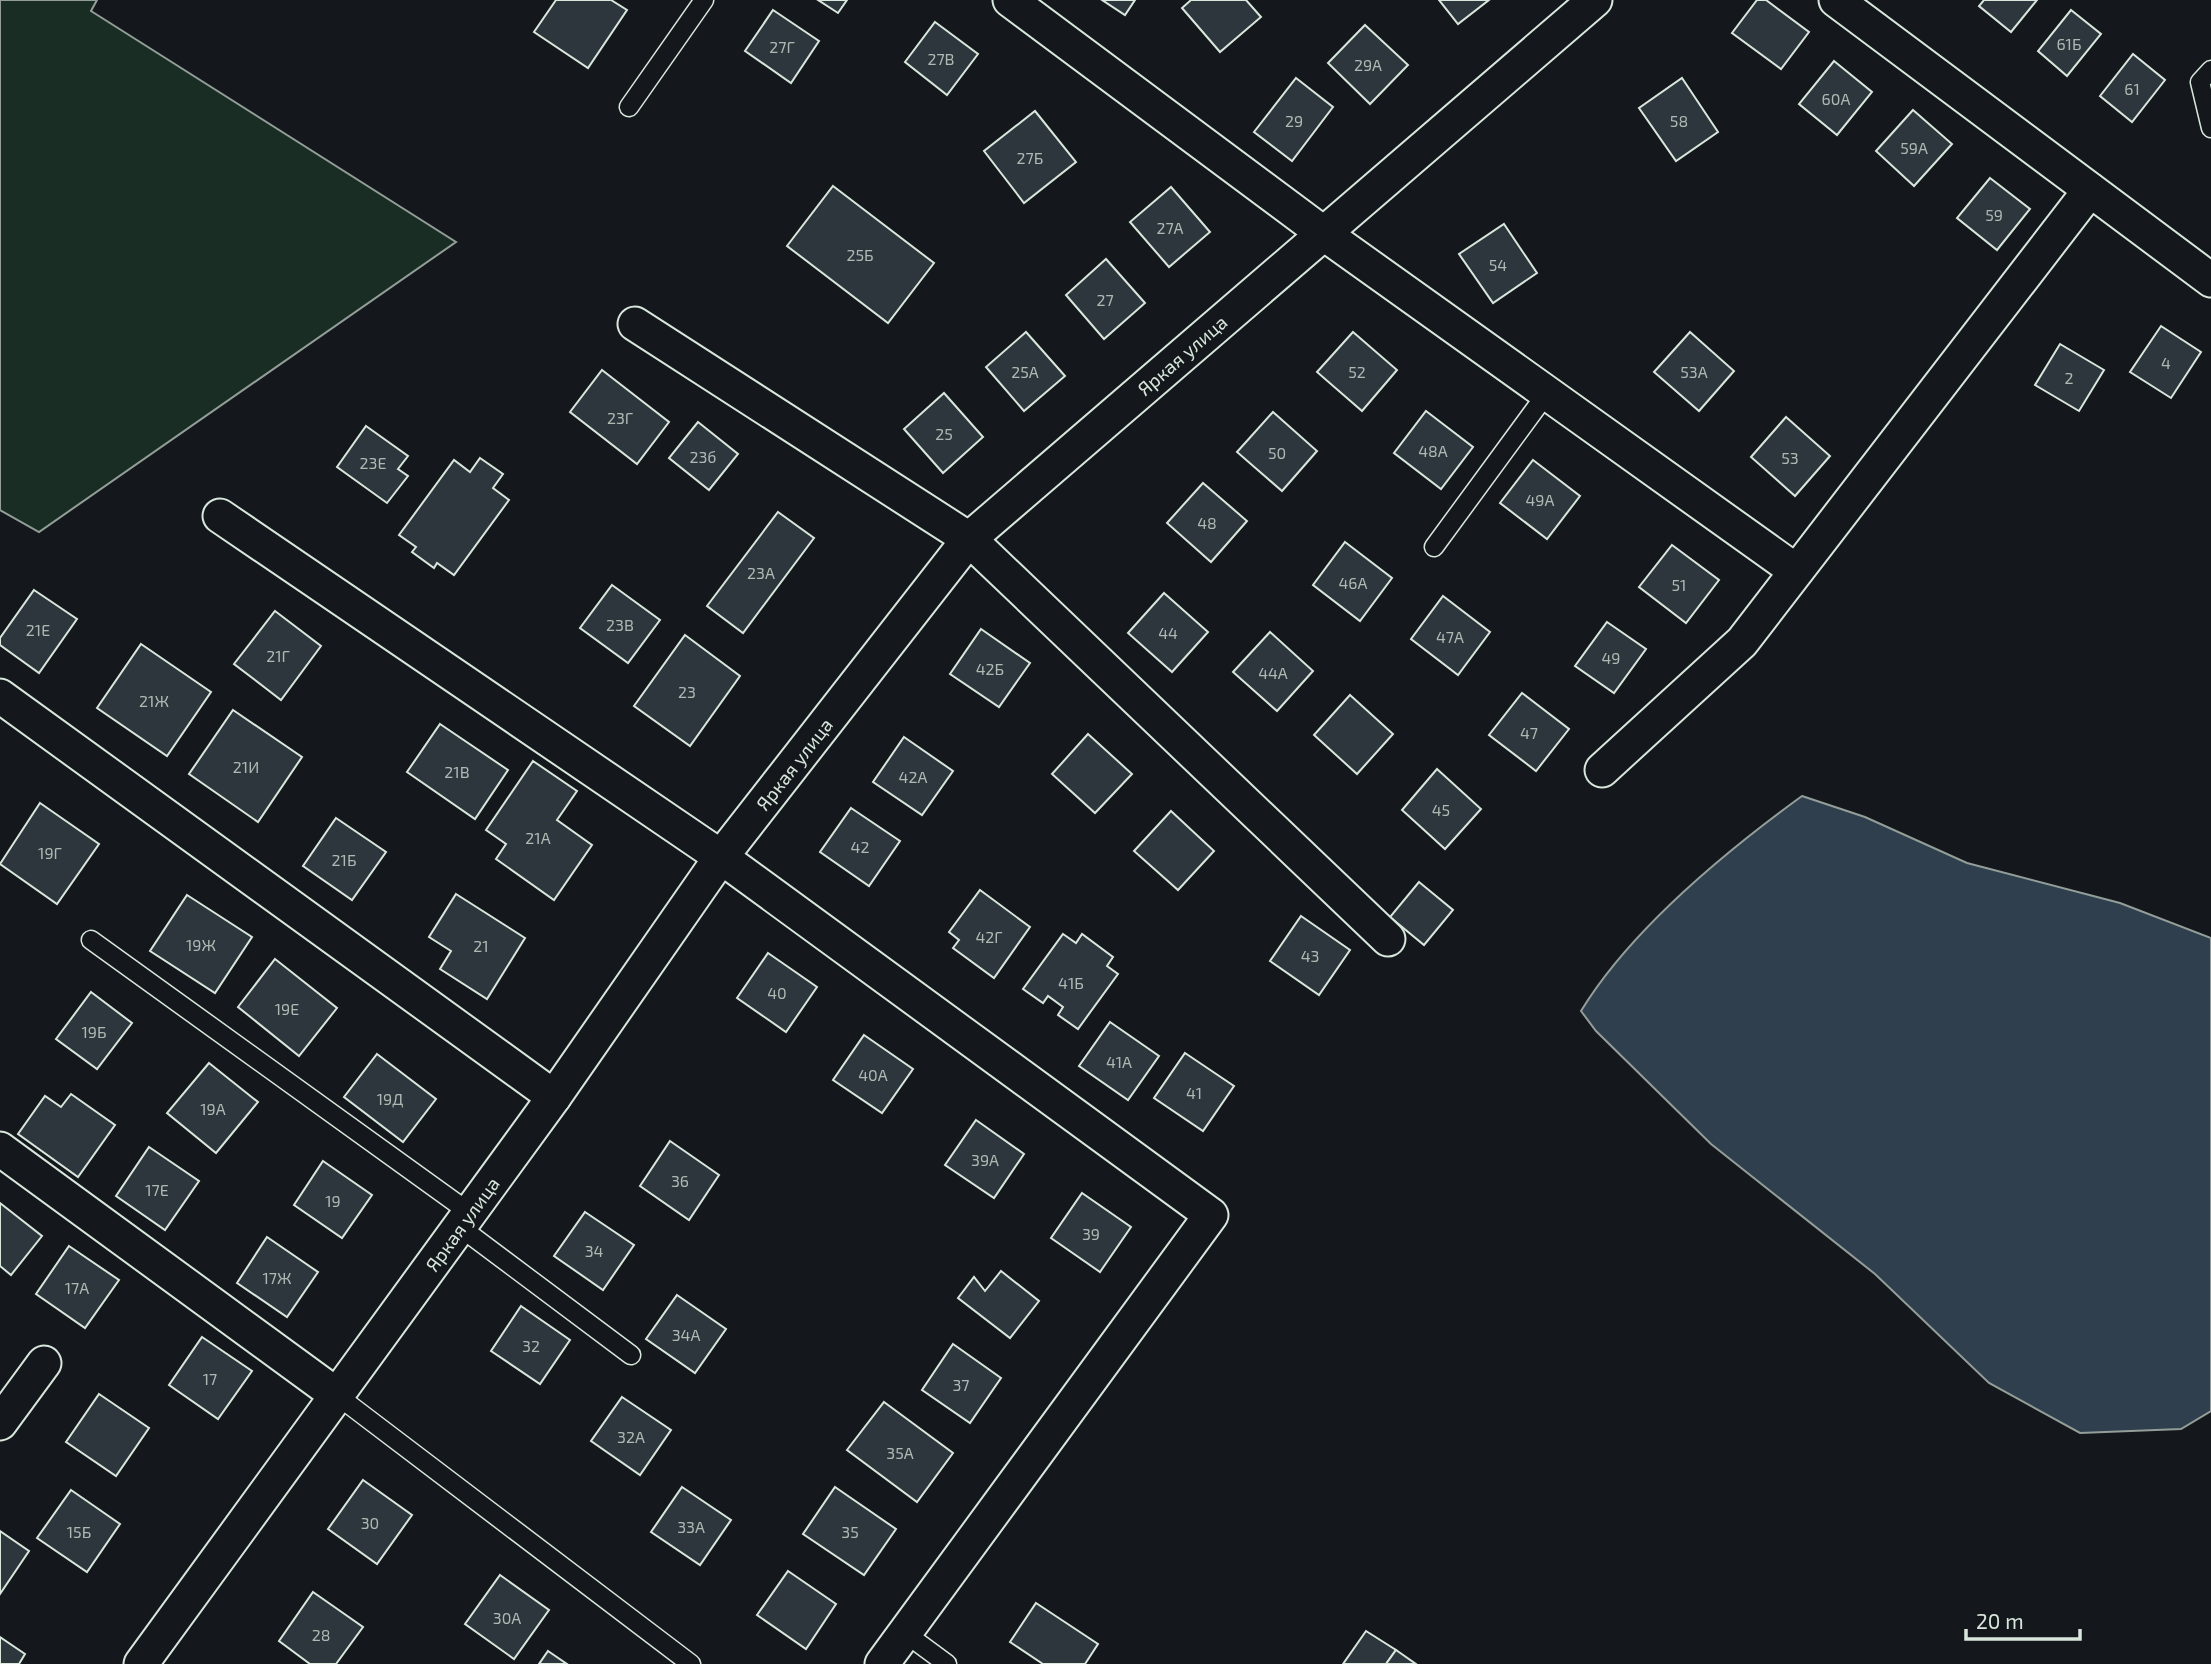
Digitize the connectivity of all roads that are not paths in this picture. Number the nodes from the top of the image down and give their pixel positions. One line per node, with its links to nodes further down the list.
1 (704, 0): 6 (lane)
2 (1010, 0): 9 (street)
3 (1595, 0): 9 (street, Яркая улица)
4 (1836, 0): 8 (street)
5 (2211, 70): 7 (lane)
6 (629, 107)
7 (2211, 128)
8 (2090, 190): 10 (street); 16 (street)
9 (1323, 233): 12 (street); 14 (street, Яркая улица)
10 (2211, 280)
11 (635, 324): 14 (street)
12 (1547, 393): 15 (lane); 16 (street)
13 (220, 516): 19 (street)
14 (969, 539): 19 (street, Яркая улица); 20 (street)
15 (1434, 547)
16 (1796, 571): 18 (street)
17 (0, 696): 22 (street)
18 (1602, 770)
19 (721, 857): 22 (street, Яркая улица); 29 (street)
20 (1388, 939)
21 (91, 940): 24 (lane)
22 (554, 1097): 24 (street, Яркая улица)
23 (0, 1149): 27 (street)
24 (465, 1220): 25 (lane); 27 (street, Яркая улица)
25 (631, 1355)
26 (44, 1363): 28 (street)
27 (338, 1396): 30 (street, Яркая улица); 31 (lane)
28 (0, 1423)
29 (905, 1633): 32 (street); 33 (lane)
30 (141, 1664)
31 (691, 1664)
32 (882, 1664)
33 (947, 1664)

